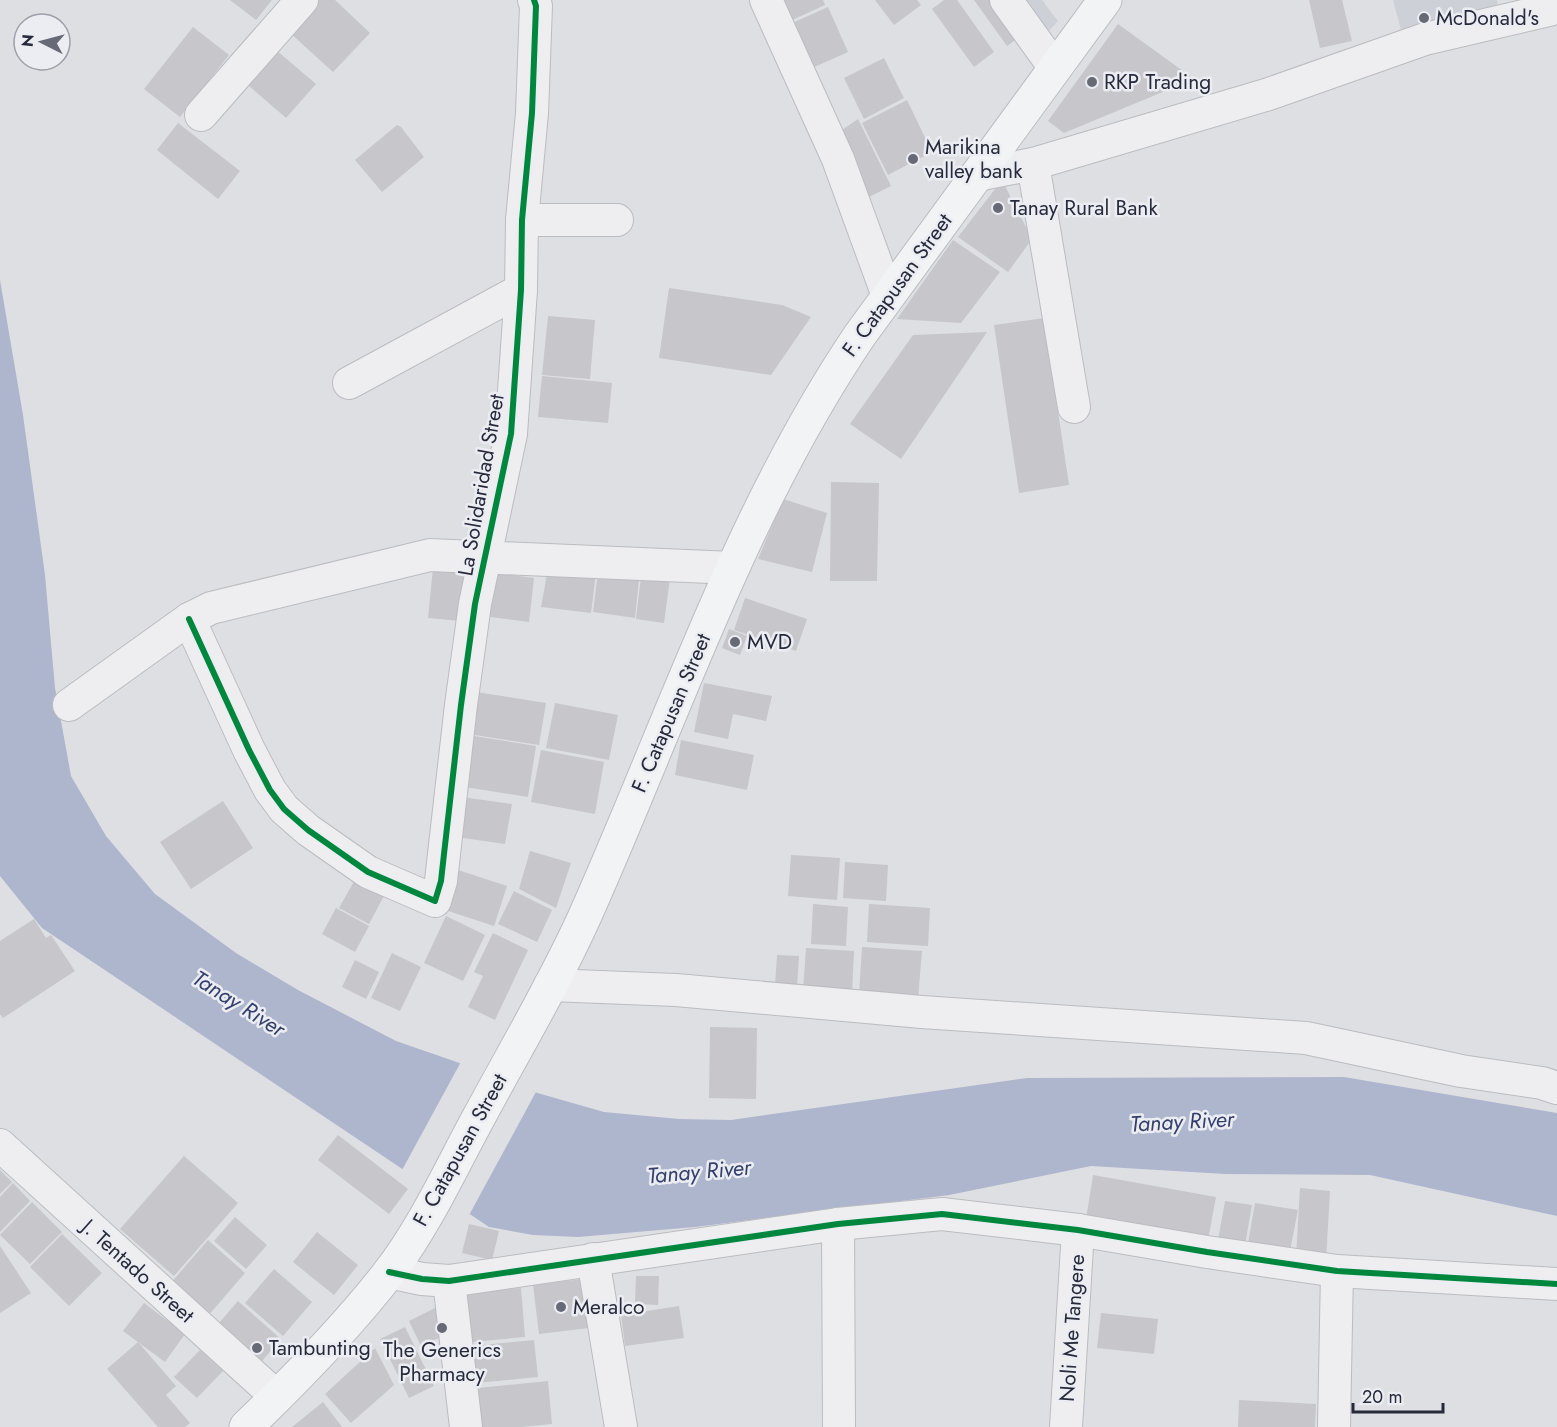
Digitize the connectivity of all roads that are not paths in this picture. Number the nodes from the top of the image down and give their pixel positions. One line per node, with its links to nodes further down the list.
1 (302, 0): 8 (street)
2 (766, 0): 14 (street)
3 (1006, 0): 7 (street)
4 (1105, 0): 7 (main road, F. Catapusan Street)
5 (542, 2): 11 (street, La Solidaridad Street)
6 (1549, 10): 9 (street)
7 (1055, 68): 10 (main road, F. Catapusan Street)
8 (201, 115)
9 (1032, 164): 10 (street); 16 (street)
10 (977, 175): 14 (main road, F. Catapusan Street)
11 (522, 220): 12 (street); 13 (street, La Solidaridad Street)
12 (617, 220)
13 (521, 290): 15 (street); 17 (street, La Solidaridad Street)
14 (888, 296): 18 (main road, F. Catapusan Street)
15 (349, 383)
16 (1074, 406)
17 (485, 558): 18 (street); 19 (street); 19 (street, La Solidaridad Street)
18 (732, 568): 21 (main road, F. Catapusan Street)
19 (189, 618): 20 (street)
20 (69, 705)
21 (550, 985): 22 (street); 28 (main road, F. Catapusan Street)
22 (1557, 1088)
23 (0, 1145): 31 (street, J. Tentado Street)
24 (838, 1224): 25 (street); 26 (street); 35 (street)
25 (1078, 1230): 27 (street); 36 (street, Noli Me Tangere)
26 (593, 1259): 29 (street); 34 (street)
27 (1337, 1271): 30 (street); 37 (street)
28 (389, 1272): 29 (street); 31 (main road, F. Catapusan Street)
29 (449, 1281): 33 (street)
30 (1557, 1284)
31 (277, 1397): 32 (main road, F. Catapusan Street)
32 (246, 1427)
33 (465, 1427)
34 (621, 1427)
35 (839, 1427)
36 (1066, 1427)
37 (1334, 1427)

